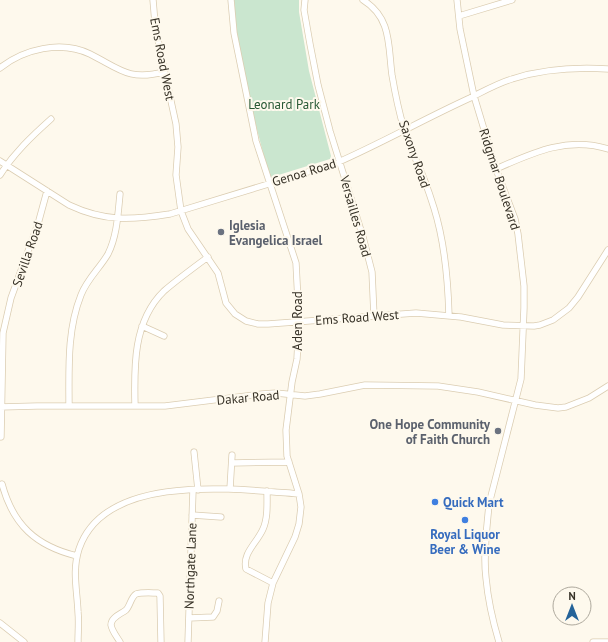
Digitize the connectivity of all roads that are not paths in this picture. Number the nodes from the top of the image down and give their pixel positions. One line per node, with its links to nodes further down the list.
1 (153, 0): 10 (street, Ems Road West)
2 (231, 0): 20 (street, Aden Road)
3 (305, 0): 16 (street, Versailles Road)
4 (363, 0): 13 (street, Saxony Road)
5 (457, 0): 7 (street, Ridgmar Boulevard)
6 (512, 0): 7 (street)
7 (459, 16): 11 (street, Ridgmar Boulevard)
8 (0, 68): 10 (street)
9 (608, 70): 11 (street, Genoa Road)
10 (164, 72): 23 (street, Ems Road West)
11 (474, 96): 13 (street, Genoa Road); 18 (street, Ridgmar Boulevard)
12 (51, 119): 17 (street)
13 (404, 130): 16 (street, Genoa Road); 28 (street, Saxony Road)
14 (608, 149): 18 (street)
15 (0, 161): 17 (street, Genoa Road)
16 (340, 161): 20 (street, Genoa Road); 27 (street, Versailles Road)
17 (7, 165): 19 (street); 21 (street, Genoa Road)
18 (496, 169): 31 (street, Ridgmar Boulevard)
19 (0, 175)
20 (270, 183): 23 (street, Genoa Road); 29 (street, Aden Road)
21 (47, 191): 24 (street, Genoa Road); 38 (street, Sevilla Road)
22 (120, 194): 24 (street)
23 (180, 211): 24 (street, Genoa Road); 26 (street, Ems Road West)
24 (117, 218): 36 (street)
25 (608, 250): 31 (street, Ems Road West)
26 (208, 257): 29 (street, Ems Road West); 30 (street)
27 (374, 316): 28 (street, Ems Road West); 29 (street, Ems Road West)
28 (449, 316): 31 (street, Ems Road West)
29 (299, 321): 34 (street, Aden Road)
30 (142, 326): 32 (street); 37 (street)
31 (524, 326): 35 (street, Ridgmar Boulevard)
32 (164, 336)
33 (608, 386): 35 (street, Dakar Road)
34 (291, 394): 35 (street, Dakar Road); 37 (street, Dakar Road); 42 (street, Aden Road)
35 (515, 401): 62 (street, Ridgmar Boulevard)
36 (69, 406): 37 (street, Dakar Road); 38 (street, Dakar Road)
37 (135, 406)
38 (1, 407): 39 (street, Sevilla Road)
39 (1, 437)
40 (194, 452): 46 (street, Northgate Lane)
41 (232, 455): 43 (street)
42 (289, 462): 43 (street); 48 (street, Aden Road)
43 (232, 463): 45 (street)
44 (2, 484): 51 (street)
45 (230, 489): 46 (street); 47 (street)
46 (196, 490): 49 (street, Northgate Lane); 51 (street)
47 (267, 492): 48 (street); 52 (street)
48 (299, 494): 52 (street, Aden Road)
49 (192, 515): 50 (street); 54 (street, Northgate Lane)
50 (221, 517)
51 (77, 556): 57 (street)
52 (273, 583): 61 (street, Aden Road)
53 (219, 601): 54 (street)
54 (189, 618): 60 (street, Northgate Lane)
55 (0, 623): 56 (street)
56 (24, 642)
57 (78, 642)
58 (120, 642): 59 (street)
59 (161, 642)
60 (188, 642)
61 (265, 642)
62 (499, 642)
63 (593, 642): 64 (street)
64 (608, 642)

